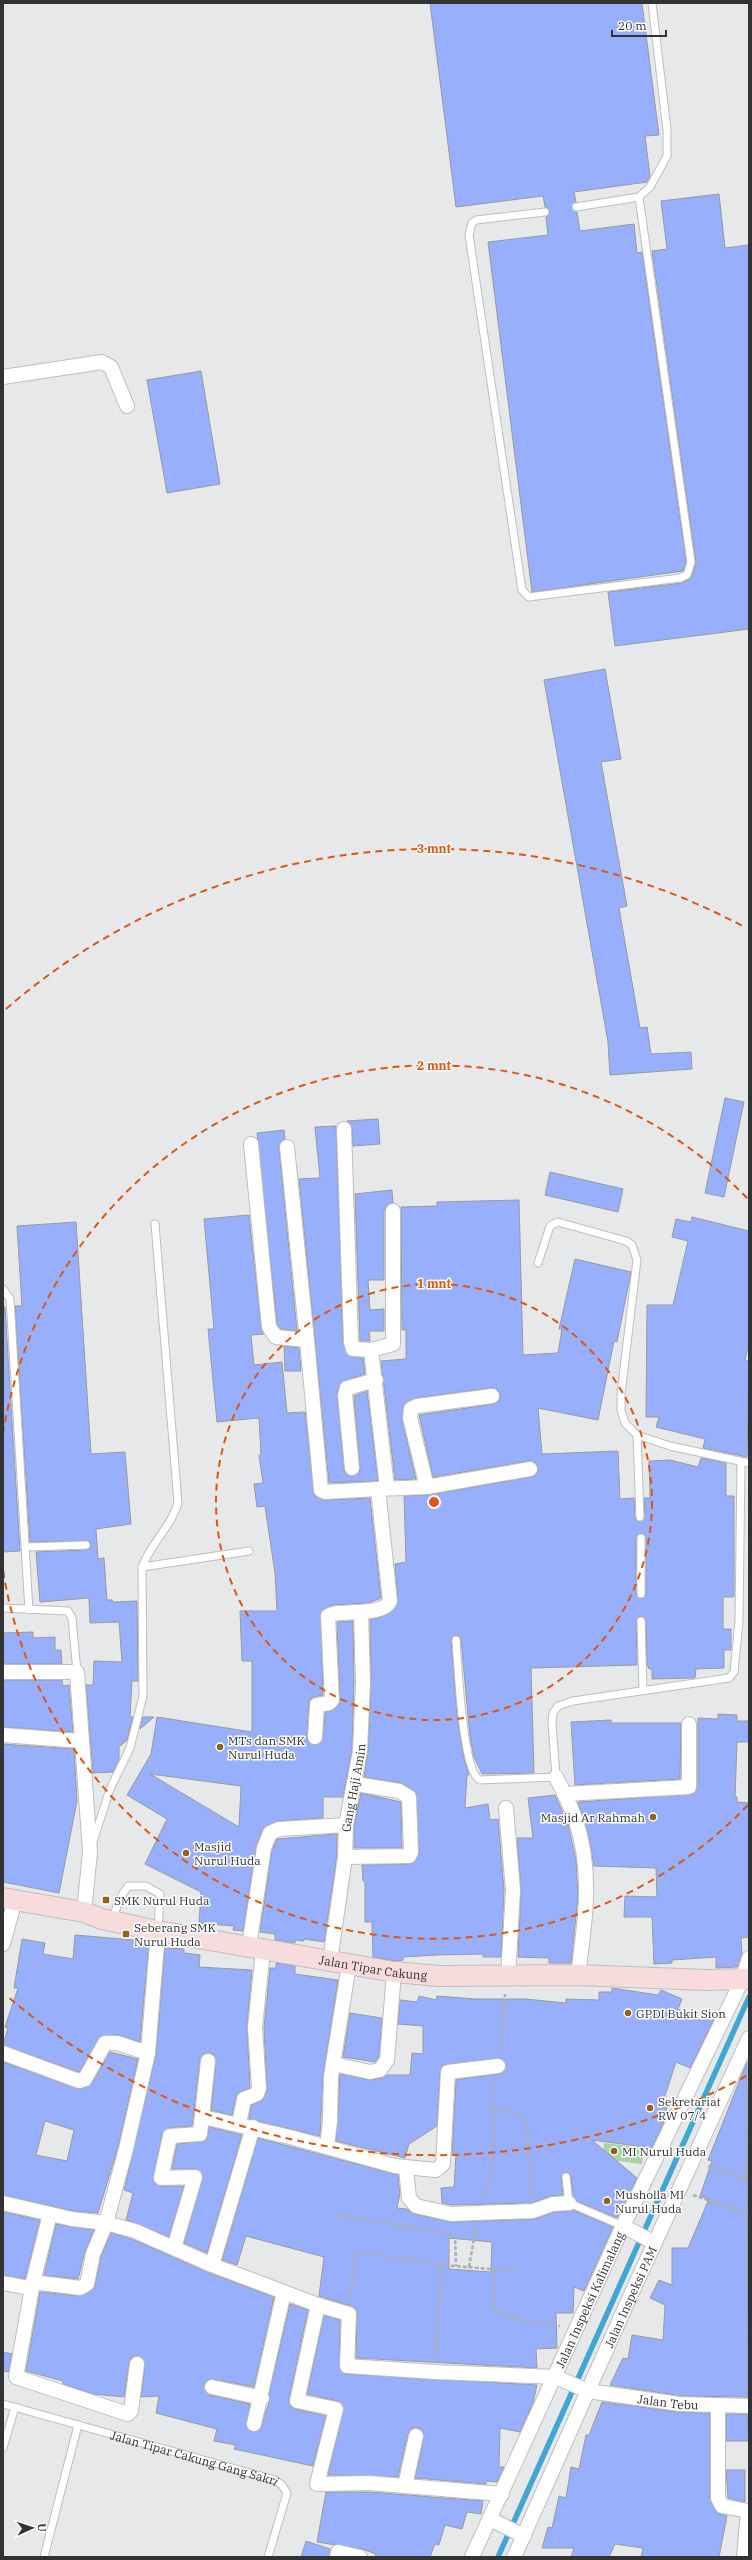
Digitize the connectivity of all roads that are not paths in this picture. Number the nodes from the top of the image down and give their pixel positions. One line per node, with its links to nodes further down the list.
1 (652, 3): 2 (lane)
2 (639, 197): 3 (lane); 4 (lane)
3 (576, 207)
4 (545, 212)
5 (3, 377): 6 (street)
6 (127, 406)
7 (344, 1129): 15 (street)
8 (251, 1144): 14 (street)
9 (287, 1147): 14 (street)
10 (393, 1211): 15 (street)
11 (155, 1224): 30 (lane)
12 (538, 1263): 18 (lane)
13 (3, 1289): 28 (lane)
14 (307, 1340): 24 (street)
15 (371, 1350): 16 (street)
16 (376, 1380): 21 (street); 24 (street)
17 (492, 1396): 23 (street)
18 (637, 1435): 19 (lane); 25 (lane)
19 (741, 1462): 20 (lane); 39 (lane)
20 (749, 1463)
21 (352, 1468)
22 (530, 1469): 23 (street)
23 (427, 1487): 24 (street)
24 (382, 1488): 34 (street)
25 (640, 1517)
26 (641, 1538): 31 (lane)
27 (86, 1545): 28 (lane)
28 (26, 1547): 33 (lane)
29 (249, 1551): 30 (lane)
30 (142, 1567): 49 (lane)
31 (641, 1594)
32 (3, 1608): 33 (lane)
33 (29, 1610): 38 (lane)
34 (361, 1613): 42 (street); 45 (street, Gang Haji Amin)
35 (641, 1622): 39 (lane)
36 (456, 1640): 44 (lane)
37 (3, 1672): 38 (street)
38 (77, 1672): 43 (street)
39 (643, 1690): 44 (lane)
40 (689, 1724): 46 (street)
41 (3, 1735): 43 (street)
42 (315, 1737)
43 (81, 1741): 49 (street)
44 (556, 1776): 46 (street)
45 (356, 1784): 48 (street, Gang Haji Amin); 50 (street)
46 (564, 1794): 60 (street)
47 (506, 1808): 61 (street)
48 (346, 1825): 50 (street, Gang Haji Amin); 56 (street)
49 (90, 1852): 52 (street)
50 (345, 1857): 58 (street, Gang Haji Amin)
51 (9, 1899): 52 (street, Jalan Tipar Cakung); 55 (street)
52 (84, 1912): 53 (street, Jalan Tipar Cakung)
53 (112, 1921): 54 (street, Jalan Tipar Cakung); 54 (lane)
54 (158, 1931): 56 (street, Jalan Tipar Cakung); 65 (street)
55 (3, 1944)
56 (256, 1948): 58 (street, Jalan Tipar Cakung); 71 (street)
57 (749, 1958): 62 (street, Jalan Inspeksi Kalimalang)
58 (340, 1963): 59 (street, Jalan Tipar Cakung); 68 (street, Gang Haji Amin)
59 (394, 1972): 61 (street, Jalan Tipar Cakung); 68 (street)
60 (578, 1975): 61 (street, Jalan Tipar Cakung); 62 (street, Jalan Tipar Cakung)
61 (508, 1977)
62 (746, 1979): 80 (street, Jalan Inspeksi Kalimalang)
63 (749, 2038): 67 (street, Jalan Inspeksi PAM)
64 (3, 2053): 65 (street)
65 (148, 2054): 79 (street)
66 (208, 2061): 70 (street)
67 (743, 2063): 81 (street, Jalan Inspeksi PAM)
68 (333, 2064): 73 (street, Gang Haji Amin)
69 (498, 2066): 74 (street)
70 (203, 2117): 71 (street); 82 (street)
71 (238, 2124): 72 (street)
72 (253, 2127): 73 (street); 83 (street)
73 (327, 2147): 74 (street)
74 (406, 2168): 76 (street)
75 (566, 2177): 76 (lane)
76 (569, 2202): 80 (lane)
77 (3, 2203): 78 (street)
78 (50, 2214): 79 (street); 84 (street)
79 (106, 2223): 82 (street); 84 (street)
80 (626, 2227): 81 (street); 89 (street, Jalan Inspeksi Kalimalang)
81 (653, 2242): 91 (street, Jalan Inspeksi PAM)
82 (174, 2248): 83 (street)
83 (212, 2265): 86 (street)
84 (33, 2282): 85 (street); 88 (street)
85 (3, 2283)
86 (284, 2292): 87 (street); 92 (street)
87 (318, 2305): 89 (street); 101 (street)
88 (137, 2364)
89 (559, 2378): 91 (street, Jalan Tebu); 102 (street, Jalan Inspeksi Kalimalang)
90 (212, 2387): 92 (street)
91 (585, 2389): 94 (street, Jalan Tebu); 105 (street, Jalan Inspeksi PAM)
92 (262, 2398): 97 (street)
93 (3, 2404): 96 (lane, Jalan Tipar Cakung Gang Sakri)
94 (718, 2405): 95 (street, Jalan Tebu); 103 (street)
95 (749, 2406)
96 (15, 2407): 98 (lane, Jalan Tipar Cakung Gang Sakri); 100 (lane)
97 (254, 2424)
98 (78, 2425): 106 (lane); 107 (lane, Jalan Tipar Cakung Gang Sakri)
99 (416, 2436): 101 (street)
100 (3, 2448)
101 (405, 2486): 102 (street)
102 (502, 2494): 104 (street, Jalan Inspeksi Kalimalang)
103 (749, 2511): 112 (street)
104 (493, 2521): 105 (street); 110 (street, Jalan Inspeksi Kalimalang)
105 (519, 2534): 111 (street, Jalan Inspeksi PAM)
106 (44, 2557)
107 (268, 2557)
108 (337, 2557): 109 (street)
109 (360, 2557)
110 (472, 2557)
111 (514, 2557)
112 (744, 2557)

